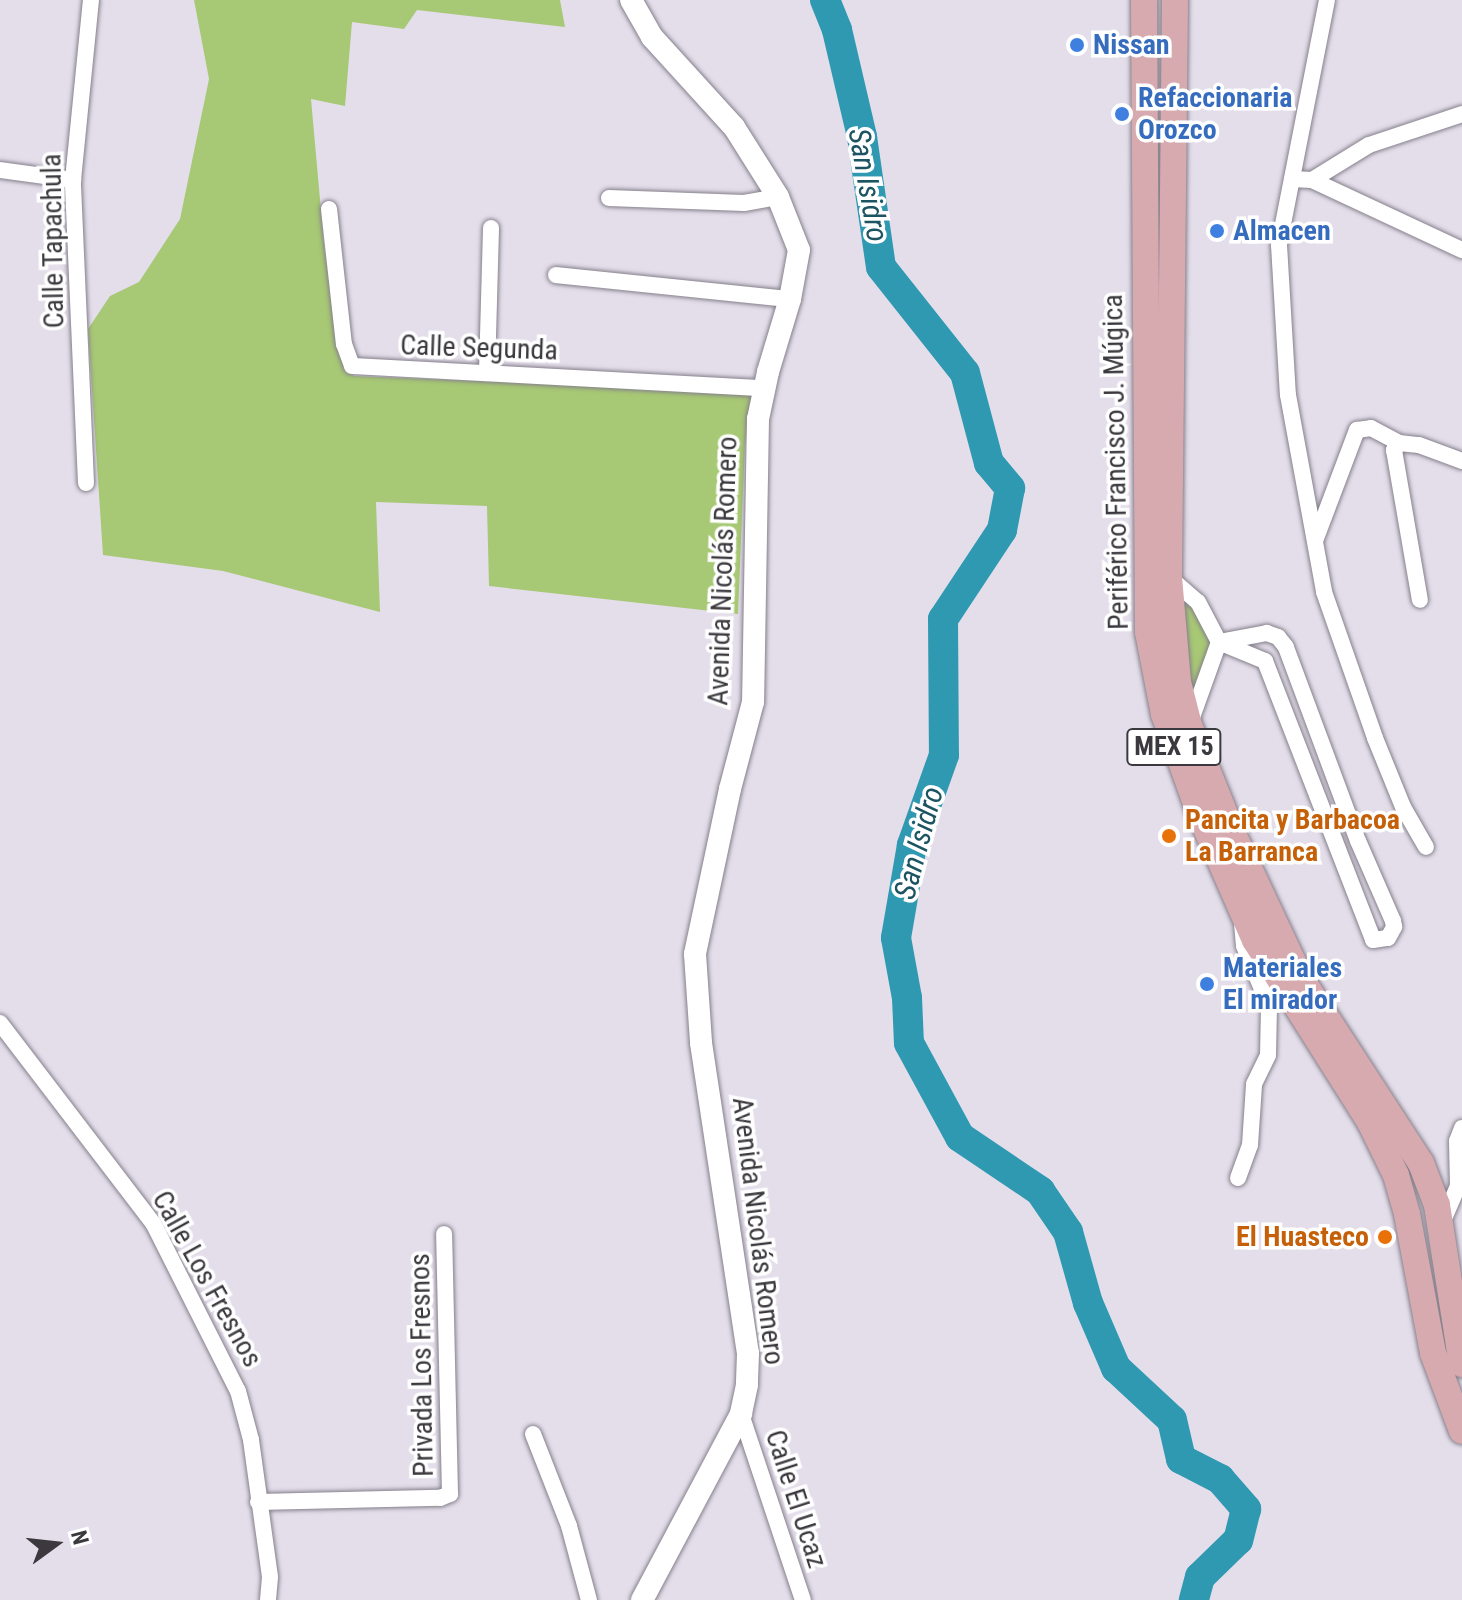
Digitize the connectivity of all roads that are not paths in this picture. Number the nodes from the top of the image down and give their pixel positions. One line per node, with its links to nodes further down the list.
1 (91, 0): 9 (street, Calle Tapachula)
2 (631, 0): 11 (street, Avenida Nicolás Romero)
3 (1144, 0): 33 (main road, Periférico Francisco J. Múgica / MEX 15)
4 (1175, 0): 24 (main road, Periférico Francisco J. Múgica / MEX 15)
5 (1327, 0): 8 (street)
6 (1462, 114): 10 (street)
7 (0, 170): 9 (street)
8 (1292, 179): 10 (street); 23 (street)
9 (73, 180): 22 (street, Calle Tapachula)
10 (1312, 180): 15 (street)
11 (778, 197): 12 (street); 17 (street, Avenida Nicolás Romero)
12 (609, 198)
13 (329, 209): 18 (street, Calle Segunda)
14 (491, 228): 18 (street)
15 (1462, 250)
16 (556, 275): 17 (street)
17 (790, 299): 19 (street, Avenida Nicolás Romero)
18 (487, 372): 19 (street, Calle Segunda)
19 (764, 388): 41 (street, Avenida Nicolás Romero)
20 (1399, 443): 21 (street); 23 (street); 25 (street)
21 (1462, 461)
22 (86, 483)
23 (1314, 546): 31 (street)
24 (1169, 577): 26 (street); 28 (main road, Periférico Francisco J. Múgica / MEX 15)
25 (1420, 600)
26 (1219, 642): 27 (street); 28 (street); 29 (street)
27 (1314, 716): 29 (street); 30 (street)
28 (1189, 725): 38 (main road, Periférico Francisco J. Múgica / MEX 15)
29 (1292, 726): 32 (street)
30 (1358, 841): 32 (street); 32 (street)
31 (1426, 847)
32 (1337, 849)
33 (1240, 907): 36 (street); 42 (main road, Periférico Francisco J. Múgica / MEX 15)
34 (0, 1023): 44 (street, Calle Los Fresnos)
35 (1462, 1128): 37 (street)
36 (1238, 1178)
37 (1460, 1187): 38 (street)
38 (1440, 1229): 40 (main road, Periférico Francisco J. Múgica / MEX 15)
39 (444, 1234): 44 (street, Privada Los Fresnos)
40 (1462, 1364)
41 (741, 1414): 47 (street, Avenida Nicolás Romero); 48 (street, Calle El Ucaz)
42 (1462, 1431)
43 (533, 1434): 46 (street)
44 (258, 1502): 45 (street, Calle Los Fresnos)
45 (268, 1600)
46 (589, 1600)
47 (642, 1600)
48 (803, 1600)

